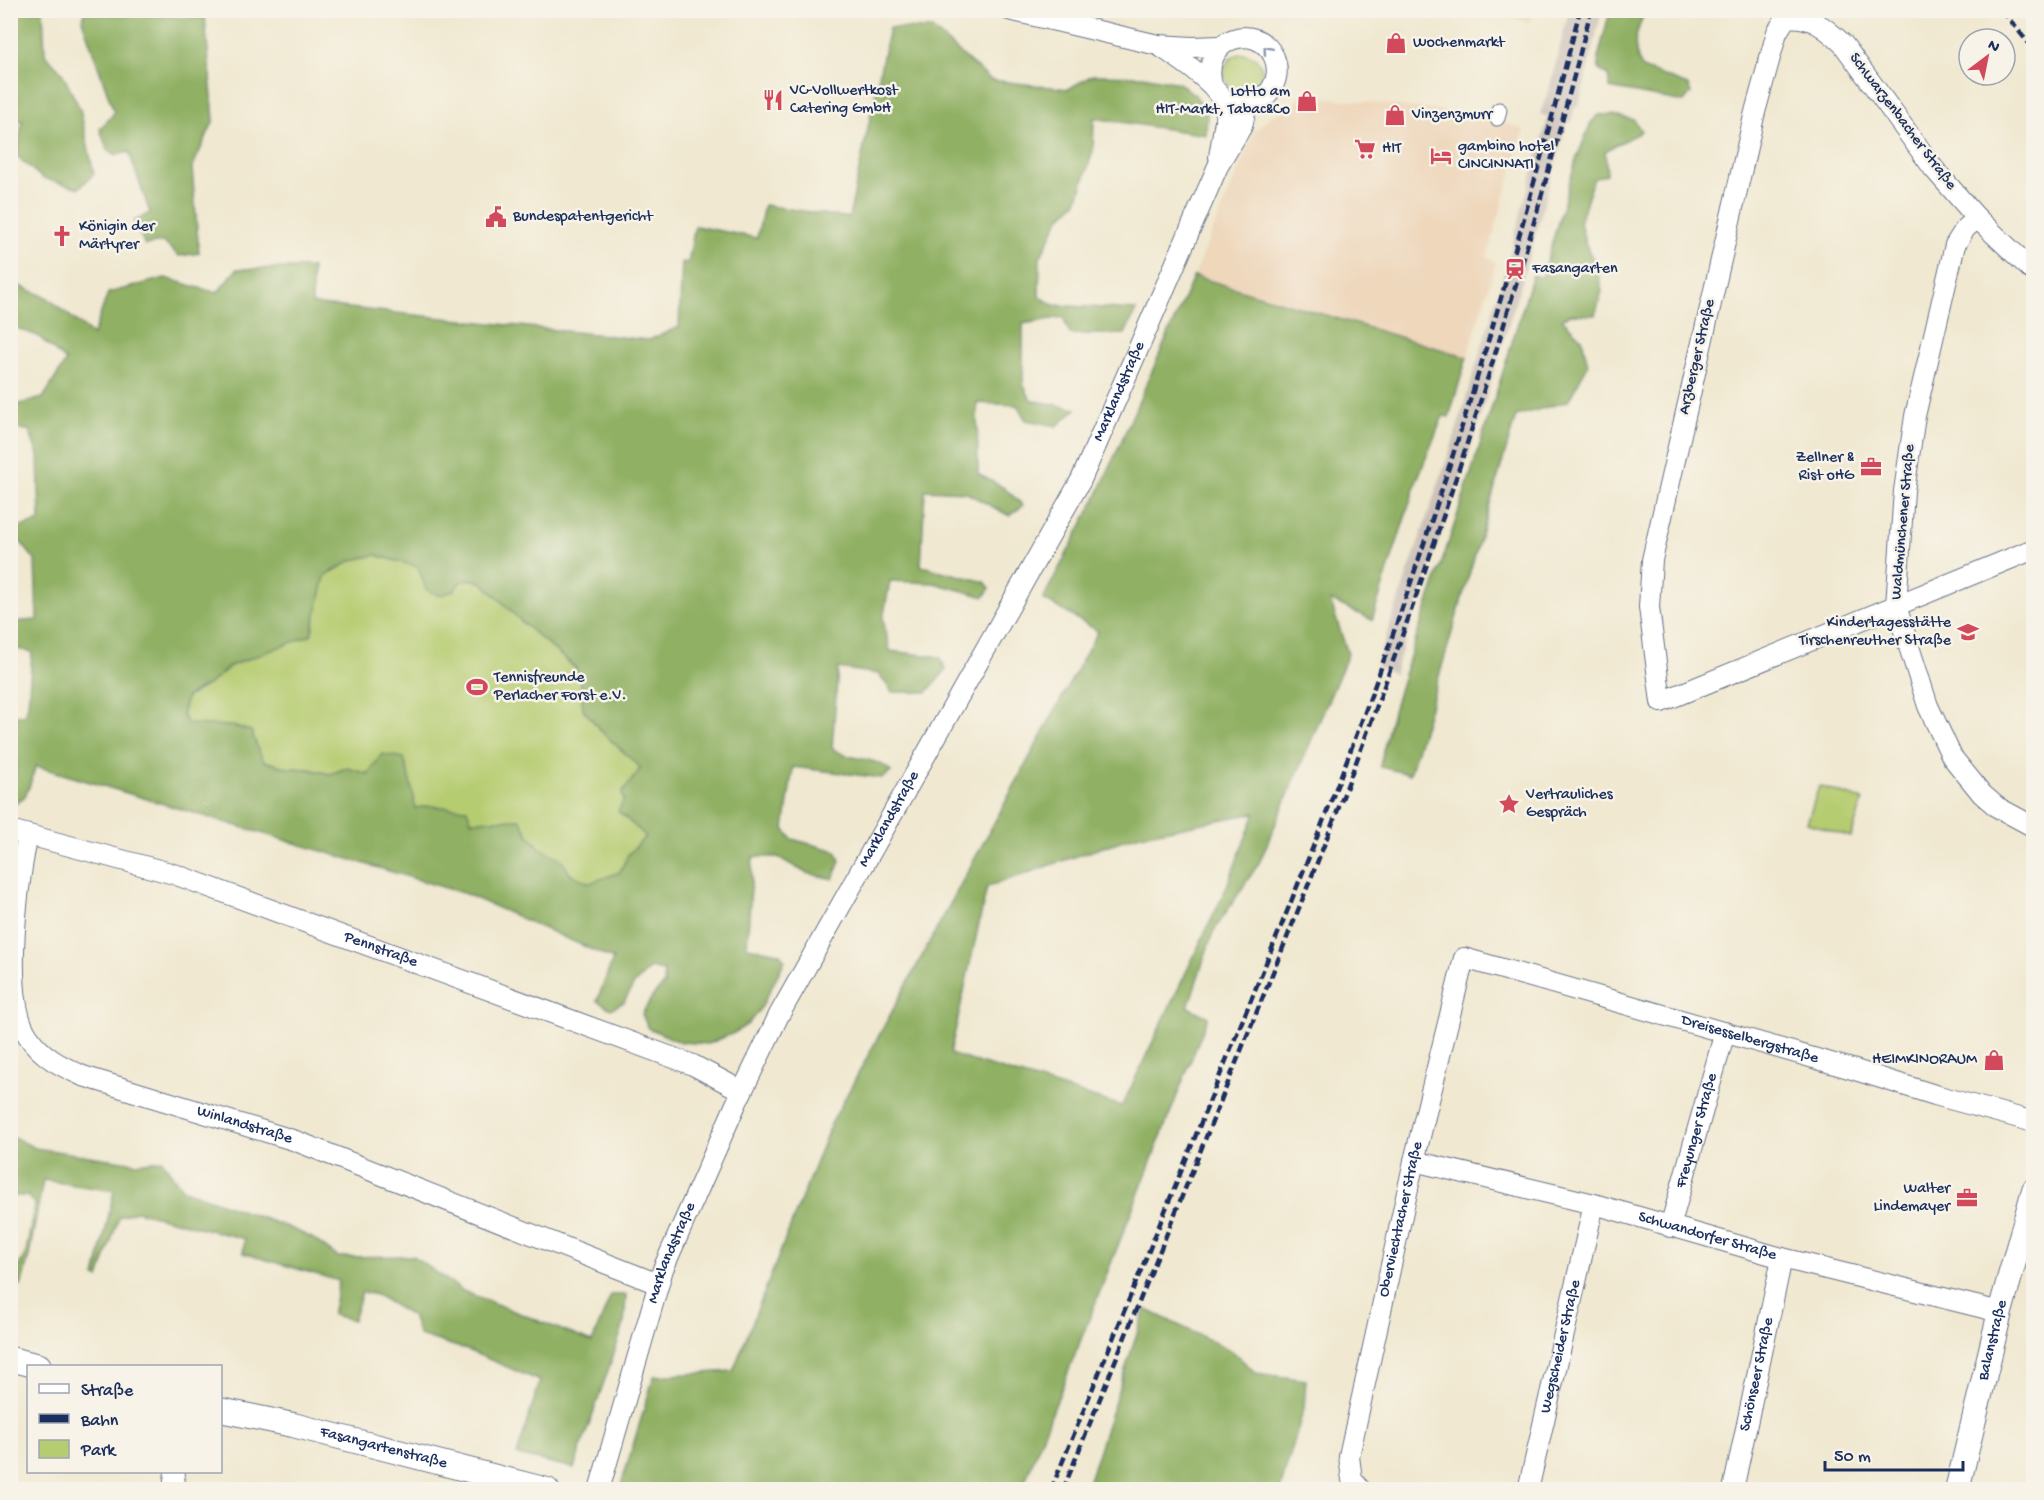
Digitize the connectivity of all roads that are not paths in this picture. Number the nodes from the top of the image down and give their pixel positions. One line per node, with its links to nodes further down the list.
1 (1009, 10): 3 (street)
2 (1786, 18): 7 (street, Schwarzenbacher Straße); 10 (street, Arzberger Straße)
3 (1158, 45): 4 (street); 5 (street)
4 (1220, 46): 5 (street); 6 (street, one-way to 4)
5 (1212, 85): 6 (street)
6 (1237, 104): 15 (street, Marklandstraße)
7 (1977, 218): 8 (street, Schwarzenbacher Straße); 10 (street, Waldmünchener Straße)
8 (2034, 272)
9 (2034, 549): 10 (street)
10 (1896, 606): 11 (street, Waldmünchener Straße)
11 (2034, 827)
12 (20, 832): 15 (street, Pennstraße); 22 (street, Winlandstraße)
13 (1464, 958): 14 (street, Dreisesselbergstraße); 17 (street, Oberviechtacher Straße)
14 (1725, 1032): 16 (street, Dreisesselbergstraße); 20 (street, Freyunger Straße)
15 (742, 1091): 22 (street, Marklandstraße)
16 (2034, 1122)
17 (1413, 1161): 19 (street, Schwandorfer Straße); 28 (street, Oberviechtacher Straße)
18 (2034, 1190): 23 (street, Balanstraße)
19 (1594, 1204): 20 (street, Schwandorfer Straße); 32 (street, Wegscheider Straße)
20 (1670, 1227): 21 (street, Schwandorfer Straße)
21 (1782, 1258): 23 (street, Schwandorfer Straße); 33 (street, Schönseer Straße)
22 (658, 1284): 31 (street, Marklandstraße)
23 (2000, 1312): 34 (street, Balanstraße)
24 (10, 1359): 25 (street)
25 (35, 1365)
26 (222, 1410): 30 (street, Fasangartenstraße)
27 (176, 1473): 29 (street)
28 (1357, 1485)
29 (174, 1490)
30 (547, 1490)
31 (599, 1490)
32 (1528, 1490)
33 (1733, 1490)
34 (1957, 1490)

